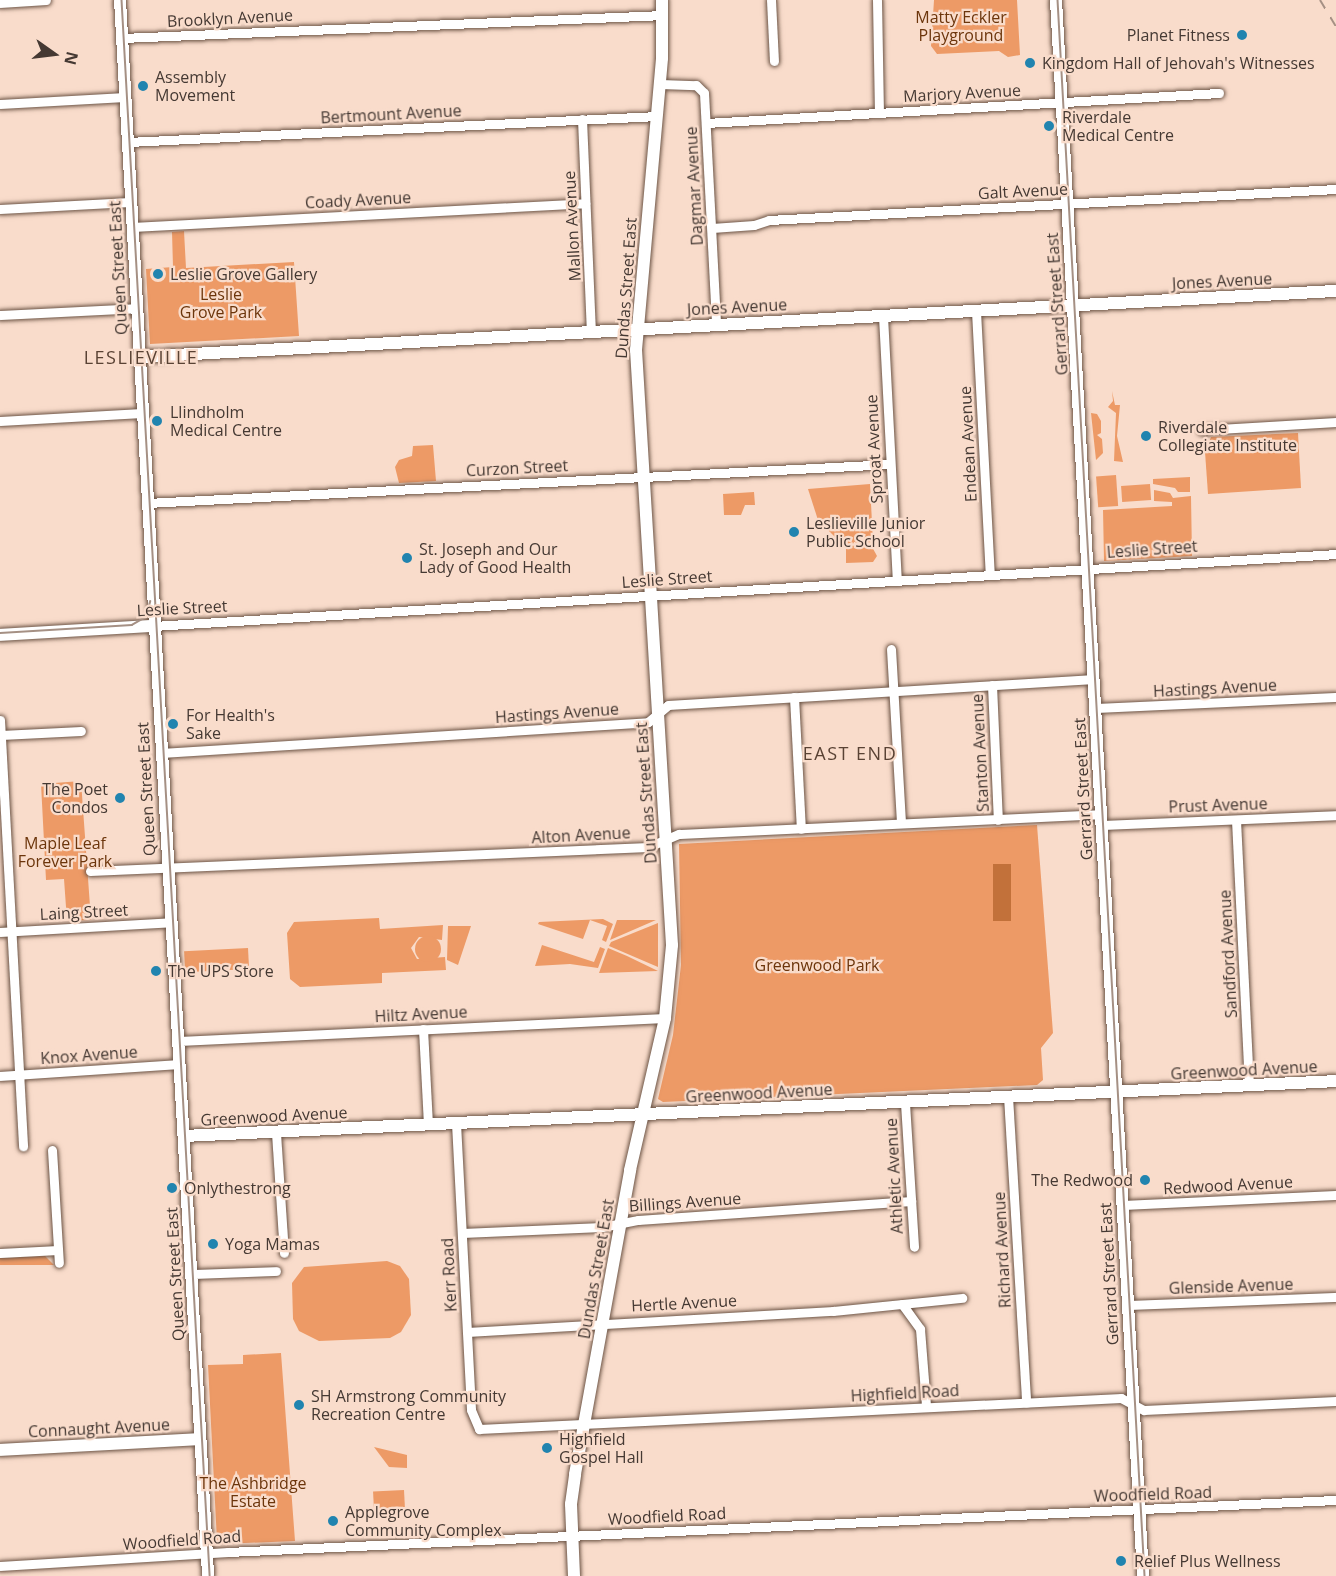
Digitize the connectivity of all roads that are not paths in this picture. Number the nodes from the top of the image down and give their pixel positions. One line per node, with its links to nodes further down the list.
1 (46, 0): 7 (street)
2 (120, 0): 9 (street, Queen Street East)
3 (662, 0): 8 (street, Dundas Street East)
4 (771, 0): 10 (street)
5 (877, 0): 16 (street)
6 (1056, 0): 14 (street, Gerrard Street East)
7 (0, 3)
8 (663, 15): 9 (street, Brooklyn Avenue); 11 (street, Dundas Street East)
9 (122, 38): 13 (street, Queen Street East)
10 (774, 61)
11 (660, 84): 17 (street, Dundas Street East); 19 (street, Dagmar Avenue)
12 (1219, 93): 14 (street, Marjory Avenue)
13 (125, 97): 15 (street); 20 (street, Queen Street East)
14 (1061, 102): 16 (street, Marjory Avenue); 24 (street, Gerrard Street East)
15 (0, 104)
16 (879, 112): 19 (street, Marjory Avenue)
17 (657, 116): 18 (street, Bertmount Avenue); 35 (street, Dundas Street East)
18 (582, 119): 20 (street, Bertmount Avenue); 23 (street, Mallon Avenue)
19 (706, 123): 27 (street, Dagmar Avenue)
20 (128, 142): 22 (street, Queen Street East)
21 (1336, 189): 24 (street, Galt Avenue)
22 (130, 202): 25 (street); 26 (street, Queen Street East)
23 (585, 203): 26 (street, Coady Avenue); 36 (street, Mallon Avenue)
24 (1067, 203): 27 (street, Galt Avenue); 29 (street, Gerrard Street East)
25 (0, 209)
26 (132, 227): 30 (street, Queen Street East)
27 (712, 228): 34 (street, Dagmar Avenue)
28 (1336, 291): 29 (street, Jones Avenue)
29 (1074, 306): 31 (street, Jones Avenue); 46 (street, Gerrard Street East)
30 (136, 308): 32 (street); 37 (street, Queen Street East)
31 (976, 311): 33 (street, Jones Avenue); 47 (street, Endean Avenue)
32 (0, 315)
33 (883, 316): 34 (street, Jones Avenue); 42 (street, Sproat Avenue)
34 (716, 325): 35 (street, Jones Avenue)
35 (637, 330): 36 (street, Jones Avenue); 43 (street, Dundas Street East)
36 (591, 332): 37 (street, Jones Avenue)
37 (139, 357): 38 (street, Queen Street East)
38 (141, 413): 39 (street); 44 (street, Queen Street East)
39 (0, 421)
40 (1336, 422): 41 (street)
41 (1202, 430)
42 (890, 464): 43 (street, Curzon Street); 48 (street, Sproat Avenue)
43 (642, 477): 44 (street, Curzon Street); 49 (street, Dundas Street East)
44 (147, 503): 50 (street, Queen Street East)
45 (1336, 554): 46 (street, Leslie Street)
46 (1089, 569): 47 (street, Leslie Street); 53 (street, Gerrard Street East)
47 (990, 575): 48 (street, Leslie Street)
48 (897, 581): 49 (street, Leslie Street)
49 (650, 596): 50 (street, Leslie Street); 59 (street, Dundas Street East)
50 (153, 626): 51 (street, Leslie Street); 63 (street, Queen Street East)
51 (0, 635)
52 (891, 649): 55 (street)
53 (1094, 679): 54 (street, Hastings Avenue); 58 (street, Gerrard Street East)
54 (992, 684): 55 (street, Hastings Avenue); 65 (street, Stanton Avenue)
55 (893, 691): 56 (street, Hastings Avenue); 68 (street)
56 (794, 697): 59 (street, Hastings Avenue); 69 (street)
57 (1336, 697): 58 (street, Hastings Avenue)
58 (1095, 708): 66 (street, Gerrard Street East)
59 (657, 714): 63 (street, Hastings Avenue); 70 (street, Dundas Street East)
60 (0, 720): 62 (street)
61 (81, 731): 62 (street)
62 (0, 735): 74 (street)
63 (161, 753): 71 (street, Queen Street East)
64 (1336, 815): 67 (street, Prust Avenue)
65 (998, 820): 66 (street, Alton Avenue); 68 (street, Alton Avenue)
66 (1101, 820): 67 (street, Prust Avenue); 84 (street, Gerrard Street East)
67 (1236, 820): 83 (street, Sandford Avenue)
68 (900, 823): 69 (street, Alton Avenue)
69 (801, 829): 70 (street, Alton Avenue)
70 (665, 840): 71 (street, Alton Avenue); 76 (street, Dundas Street East)
71 (168, 869): 72 (street, Alton Avenue); 73 (street, Queen Street East)
72 (90, 871)
73 (171, 922): 74 (street, Laing Street); 78 (street, Queen Street East)
74 (11, 931): 75 (street, Laing Street); 80 (street)
75 (0, 932)
76 (665, 1018): 77 (street, Hiltz Avenue); 87 (street, Dundas Street East)
77 (423, 1029): 78 (street, Hiltz Avenue); 89 (street)
78 (178, 1041): 79 (street, Queen Street East)
79 (179, 1064): 80 (street, Knox Avenue); 91 (street, Queen Street East)
80 (19, 1075): 81 (street, Knox Avenue); 92 (street)
81 (0, 1076)
82 (1336, 1081): 83 (street, Greenwood Avenue)
83 (1249, 1086): 84 (street, Greenwood Avenue)
84 (1115, 1093): 85 (street, Greenwood Avenue); 96 (street, Gerrard Street East)
85 (1008, 1096): 86 (street, Greenwood Avenue); 113 (street, Richard Avenue)
86 (905, 1103): 87 (street, Greenwood Avenue); 95 (street, Athletic Avenue)
87 (643, 1114): 88 (street, Greenwood Avenue); 97 (street, Dundas Street East)
88 (456, 1123): 89 (street, Greenwood Avenue); 98 (street, Kerr Road)
89 (428, 1125): 90 (street, Greenwood Avenue)
90 (276, 1133): 91 (street, Greenwood Avenue); 102 (street)
91 (184, 1136): 105 (street, Queen Street East)
92 (23, 1146)
93 (52, 1150): 100 (street)
94 (1336, 1195): 96 (street, Redwood Avenue)
95 (911, 1201): 97 (street, Billings Avenue); 99 (street, Athletic Avenue)
96 (1122, 1205): 109 (street, Gerrard Street East)
97 (621, 1222): 98 (street, Billings Avenue); 110 (street, Dundas Street East)
98 (462, 1233): 111 (street, Kerr Road)
99 (914, 1247)
100 (58, 1250): 101 (street); 103 (street)
101 (0, 1252)
102 (284, 1253)
103 (59, 1263)
104 (276, 1271): 105 (street)
105 (191, 1274): 118 (street, Queen Street East)
106 (1336, 1297): 109 (street, Glenside Avenue)
107 (962, 1298): 108 (street, Hertle Avenue)
108 (902, 1304): 110 (street, Hertle Avenue); 115 (street)
109 (1127, 1305): 114 (street, Gerrard Street East)
110 (602, 1325): 111 (street, Hertle Avenue); 117 (street, Dundas Street East)
111 (467, 1332): 116 (street, Kerr Road)
112 (1336, 1401): 114 (street, Highfield Road)
113 (1026, 1402): 114 (street, Highfield Road); 115 (street, Highfield Road)
114 (1132, 1403): 121 (street, Gerrard Street East)
115 (926, 1406): 117 (street, Highfield Road)
116 (475, 1425): 117 (street, Highfield Road)
117 (584, 1425): 122 (street, Dundas Street East)
118 (200, 1439): 119 (street, Connaught Avenue); 123 (street, Queen Street East)
119 (0, 1450)
120 (1336, 1500): 121 (street, Woodfield Road)
121 (1139, 1509): 122 (street, Woodfield Road); 127 (street, Gerrard Street East)
122 (572, 1536): 123 (street, Woodfield Road); 126 (street, Dundas Street East)
123 (206, 1553): 124 (street, Woodfield Road); 125 (street, Queen Street East)
124 (0, 1566)
125 (208, 1576)
126 (574, 1576)
127 (1143, 1576)

